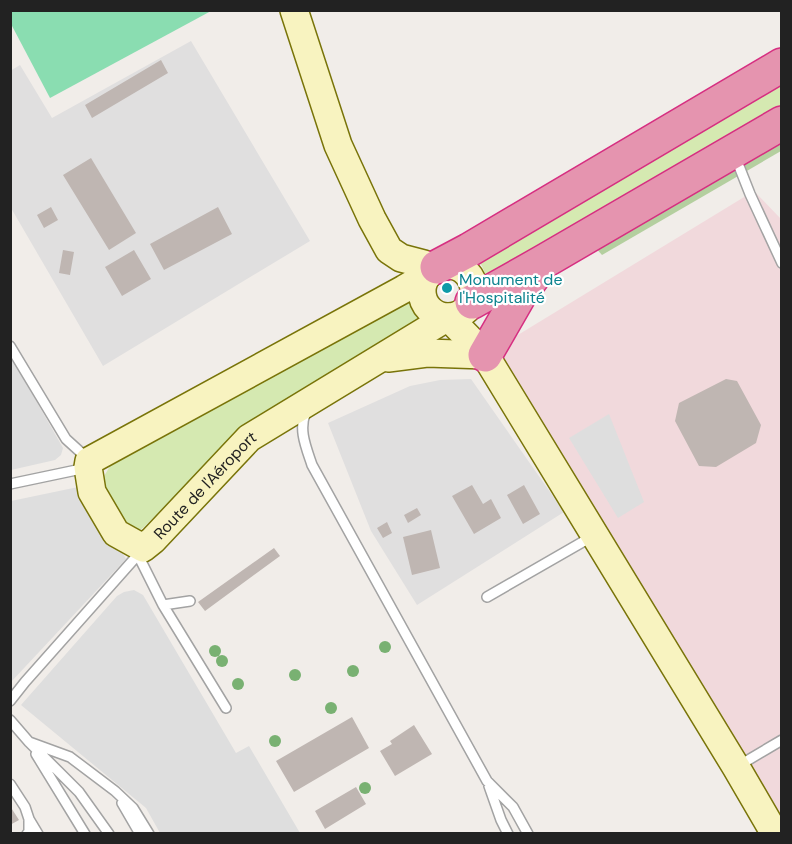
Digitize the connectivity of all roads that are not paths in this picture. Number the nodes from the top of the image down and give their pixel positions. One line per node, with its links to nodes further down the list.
1 (294, 10): 7 (street)
2 (782, 65): 7 (highway)
3 (782, 123): 4 (highway)
4 (733, 151): 5 (highway); 6 (lane)
5 (543, 262): 8 (highway); 10 (highway)
6 (782, 263)
7 (432, 271): 8 (street); 8 (street); 13 (street)
8 (460, 309): 10 (street); 11 (street, Route de l'Aéroport)
9 (10, 346): 13 (lane)
10 (485, 355): 11 (street); 15 (street)
11 (377, 360): 12 (street, Route de l'Aéroport)
12 (316, 397): 16 (street, Route de l'Aéroport); 26 (lane)
13 (89, 464): 14 (lane); 16 (street, Route de l'Aéroport)
14 (10, 484)
15 (595, 535): 17 (lane); 25 (street)
16 (141, 552): 19 (lane); 20 (lane)
17 (487, 597)
18 (190, 601): 19 (lane)
19 (163, 605): 21 (lane)
20 (10, 702)
21 (226, 708)
22 (10, 720): 24 (lane)
23 (782, 740): 25 (lane)
24 (29, 741): 28 (lane); 32 (lane); 33 (lane)
25 (736, 767): 38 (street)
26 (487, 781): 36 (lane); 37 (lane)
27 (10, 784): 29 (lane)
28 (115, 791): 34 (lane); 35 (lane)
29 (29, 819): 30 (lane); 31 (lane)
30 (27, 834)
31 (38, 834)
32 (85, 834)
33 (110, 834)
34 (140, 834)
35 (149, 834)
36 (508, 834)
37 (528, 834)
38 (775, 834)

